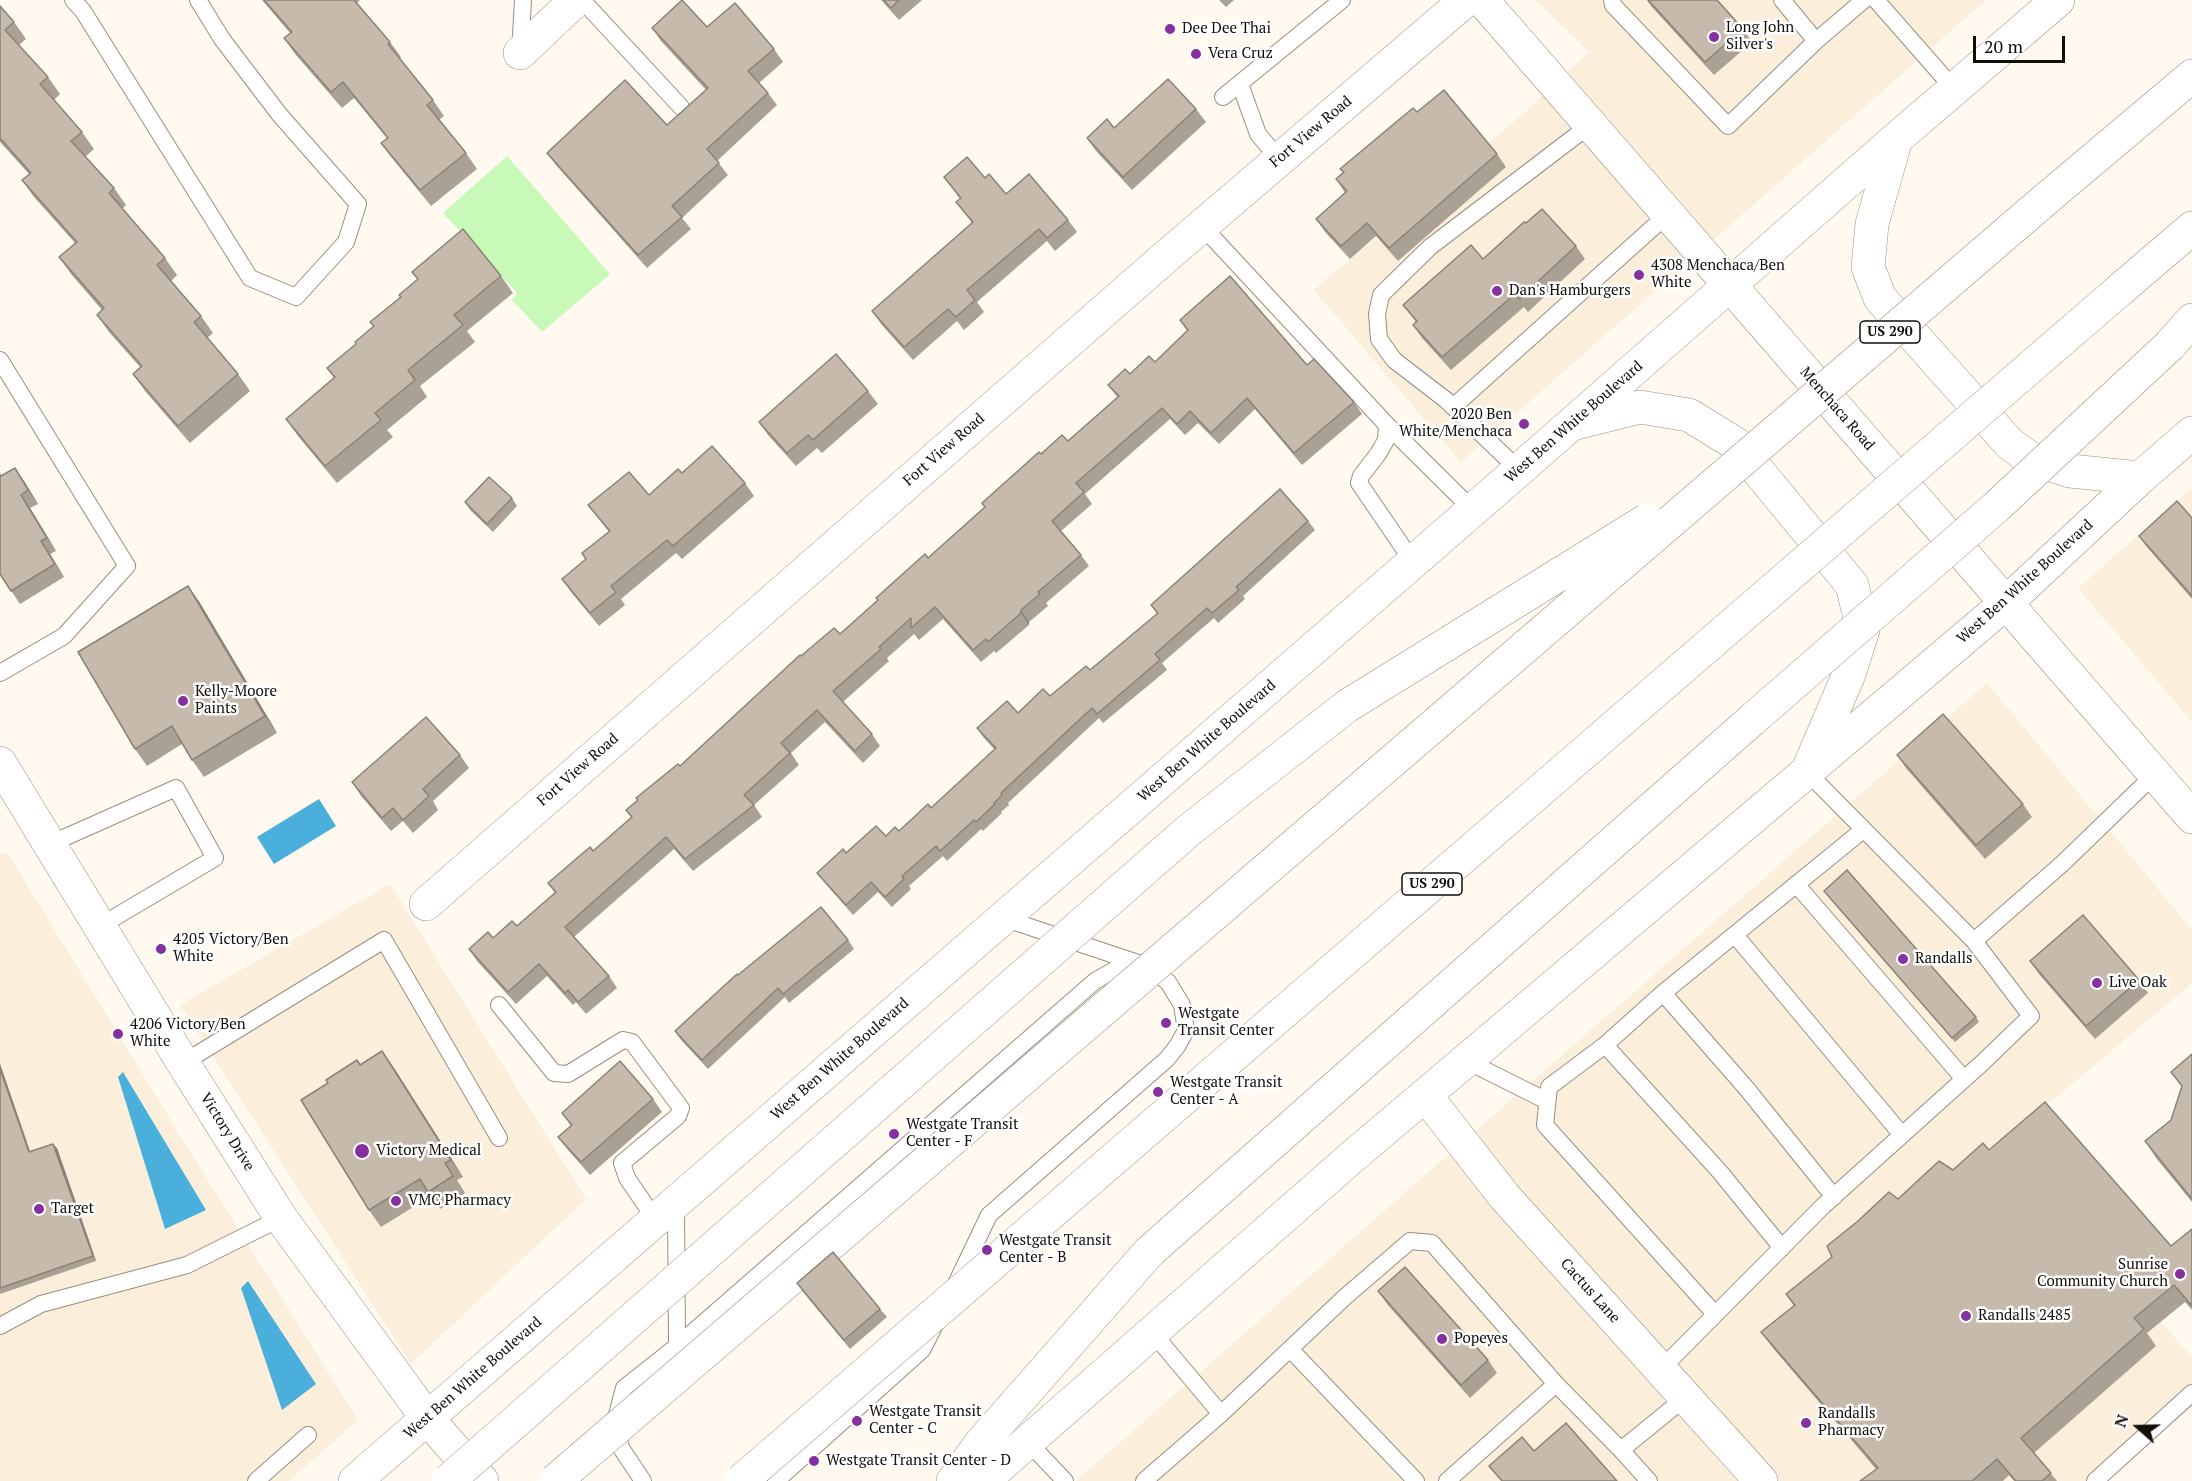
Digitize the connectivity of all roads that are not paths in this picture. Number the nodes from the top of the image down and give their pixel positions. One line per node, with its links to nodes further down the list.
1 (198, 0): 13 (lane)
2 (523, 0): 15 (lane)
3 (576, 0): 15 (main road)
4 (582, 0): 20 (lane)
5 (1342, 0): 17 (lane)
6 (1466, 0): 23 (main road, Fort View Road)
7 (1482, 0): 21 (main road, Menchaca Road)
8 (1611, 0): 14 (lane)
9 (1782, 0): 14 (lane)
10 (1864, 0): 14 (lane)
11 (1876, 0): 18 (lane)
12 (2058, 0): 18 (main road, West Ben White Boulevard)
13 (84, 4)
14 (1816, 41)
15 (520, 53)
16 (2192, 75): 34 (main road, US 290, bridge)
17 (1240, 84): 19 (lane); 23 (lane)
18 (1954, 89): 22 (main road, West Ben White Boulevard)
19 (1223, 97)
20 (681, 107)
21 (1590, 125): 24 (main road, Menchaca Road); 30 (lane)
22 (1896, 139): 27 (main road, West Ben White Boulevard); 36 (main road)
23 (1279, 159): 25 (main road, Fort View Road)
24 (1668, 214): 27 (main road, Menchaca Road); 30 (lane)
25 (1202, 226): 31 (lane); 48 (main road, Fort View Road)
26 (2192, 228): 88 (main road, US 290, bridge)
27 (1730, 285): 32 (main road, West Ben White Boulevard); 39 (main road, Menchaca Road)
28 (2192, 320): 90 (main road, bridge)
29 (0, 360): 40 (lane)
30 (1453, 407): 35 (lane)
31 (1387, 425): 37 (lane); 38 (lane)
32 (1571, 425): 35 (main road, West Ben White Boulevard); 42 (main road)
33 (2192, 433): 36 (main road, West Ben White Boulevard)
34 (1735, 465): 84 (main road, bridge); 86 (main road, US 290, bridge)
35 (1519, 470): 37 (main road, West Ben White Boulevard)
36 (2140, 478): 39 (main road, West Ben White Boulevard)
37 (1473, 510): 38 (main road, West Ben White Boulevard)
38 (1413, 562): 49 (main road, West Ben White Boulevard)
39 (2006, 603): 42 (main road, West Ben White Boulevard); 43 (main road, Menchaca Road)
40 (0, 673)
41 (1, 767): 46 (main road, Victory Drive)
42 (1806, 772): 45 (lane); 57 (main road, West Ben White Boulevard)
43 (2155, 774): 44 (main road, Menchaca Road); 52 (lane)
44 (2192, 817)
45 (1863, 830): 47 (lane); 52 (lane)
46 (50, 844): 50 (main road, Victory Drive); 50 (lane)
47 (1796, 884): 51 (lane); 59 (lane)
48 (426, 904)
49 (1003, 918): 53 (lane); 65 (main road, West Ben White Boulevard)
50 (100, 926): 58 (main road, Victory Drive)
51 (1735, 934): 54 (lane); 62 (lane)
52 (1974, 941): 59 (lane)
53 (1130, 961): 71 (lane); 89 (lane)
54 (1664, 993): 56 (lane); 64 (lane)
55 (499, 1005): 65 (lane)
56 (1605, 1045): 61 (lane); 67 (lane)
57 (1467, 1061): 60 (main road, West Ben White Boulevard); 61 (lane)
58 (183, 1063): 63 (lane); 66 (main road, Victory Drive)
59 (1964, 1078): 62 (lane)
60 (1426, 1096): 70 (main road, West Ben White Boulevard); 73 (main road, Cactus Lane)
61 (1547, 1101): 68 (lane)
62 (1902, 1135): 64 (lane)
63 (499, 1138)
64 (1834, 1197): 67 (lane)
65 (665, 1211): 71 (lane); 78 (main road, West Ben White Boulevard)
66 (281, 1218): 69 (lane); 78 (main road, Victory Drive)
67 (1782, 1248): 68 (lane)
68 (1715, 1314): 73 (lane)
69 (0, 1326)
70 (1152, 1332): 77 (lane); 80 (main road, West Ben White Boulevard)
71 (677, 1346): 87 (lane)
72 (1290, 1349): 74 (lane); 77 (lane); 94 (lane)
73 (1660, 1370): 76 (main road, Cactus Lane)
74 (1556, 1384): 81 (lane); 95 (lane)
75 (2192, 1393): 98 (lane)
76 (1686, 1397): 81 (lane); 97 (main road, Cactus Lane)
77 (1221, 1414): 93 (lane)
78 (427, 1418): 83 (main road, West Ben White Boulevard); 85 (main road, Victory Drive)
79 (308, 1435): 82 (lane)
80 (1027, 1441): 91 (main road, West Ben White Boulevard); 92 (lane)
81 (1621, 1449): 96 (lane)
82 (256, 1481)
83 (355, 1481)
84 (448, 1481)
85 (482, 1481)
86 (555, 1481)
87 (643, 1481)
88 (741, 1481)
89 (776, 1481)
90 (952, 1481)
91 (983, 1481)
92 (1065, 1481)
93 (1144, 1481)
94 (1416, 1481)
95 (1447, 1481)
96 (1649, 1481)
97 (1761, 1481)
98 (2095, 1481)

